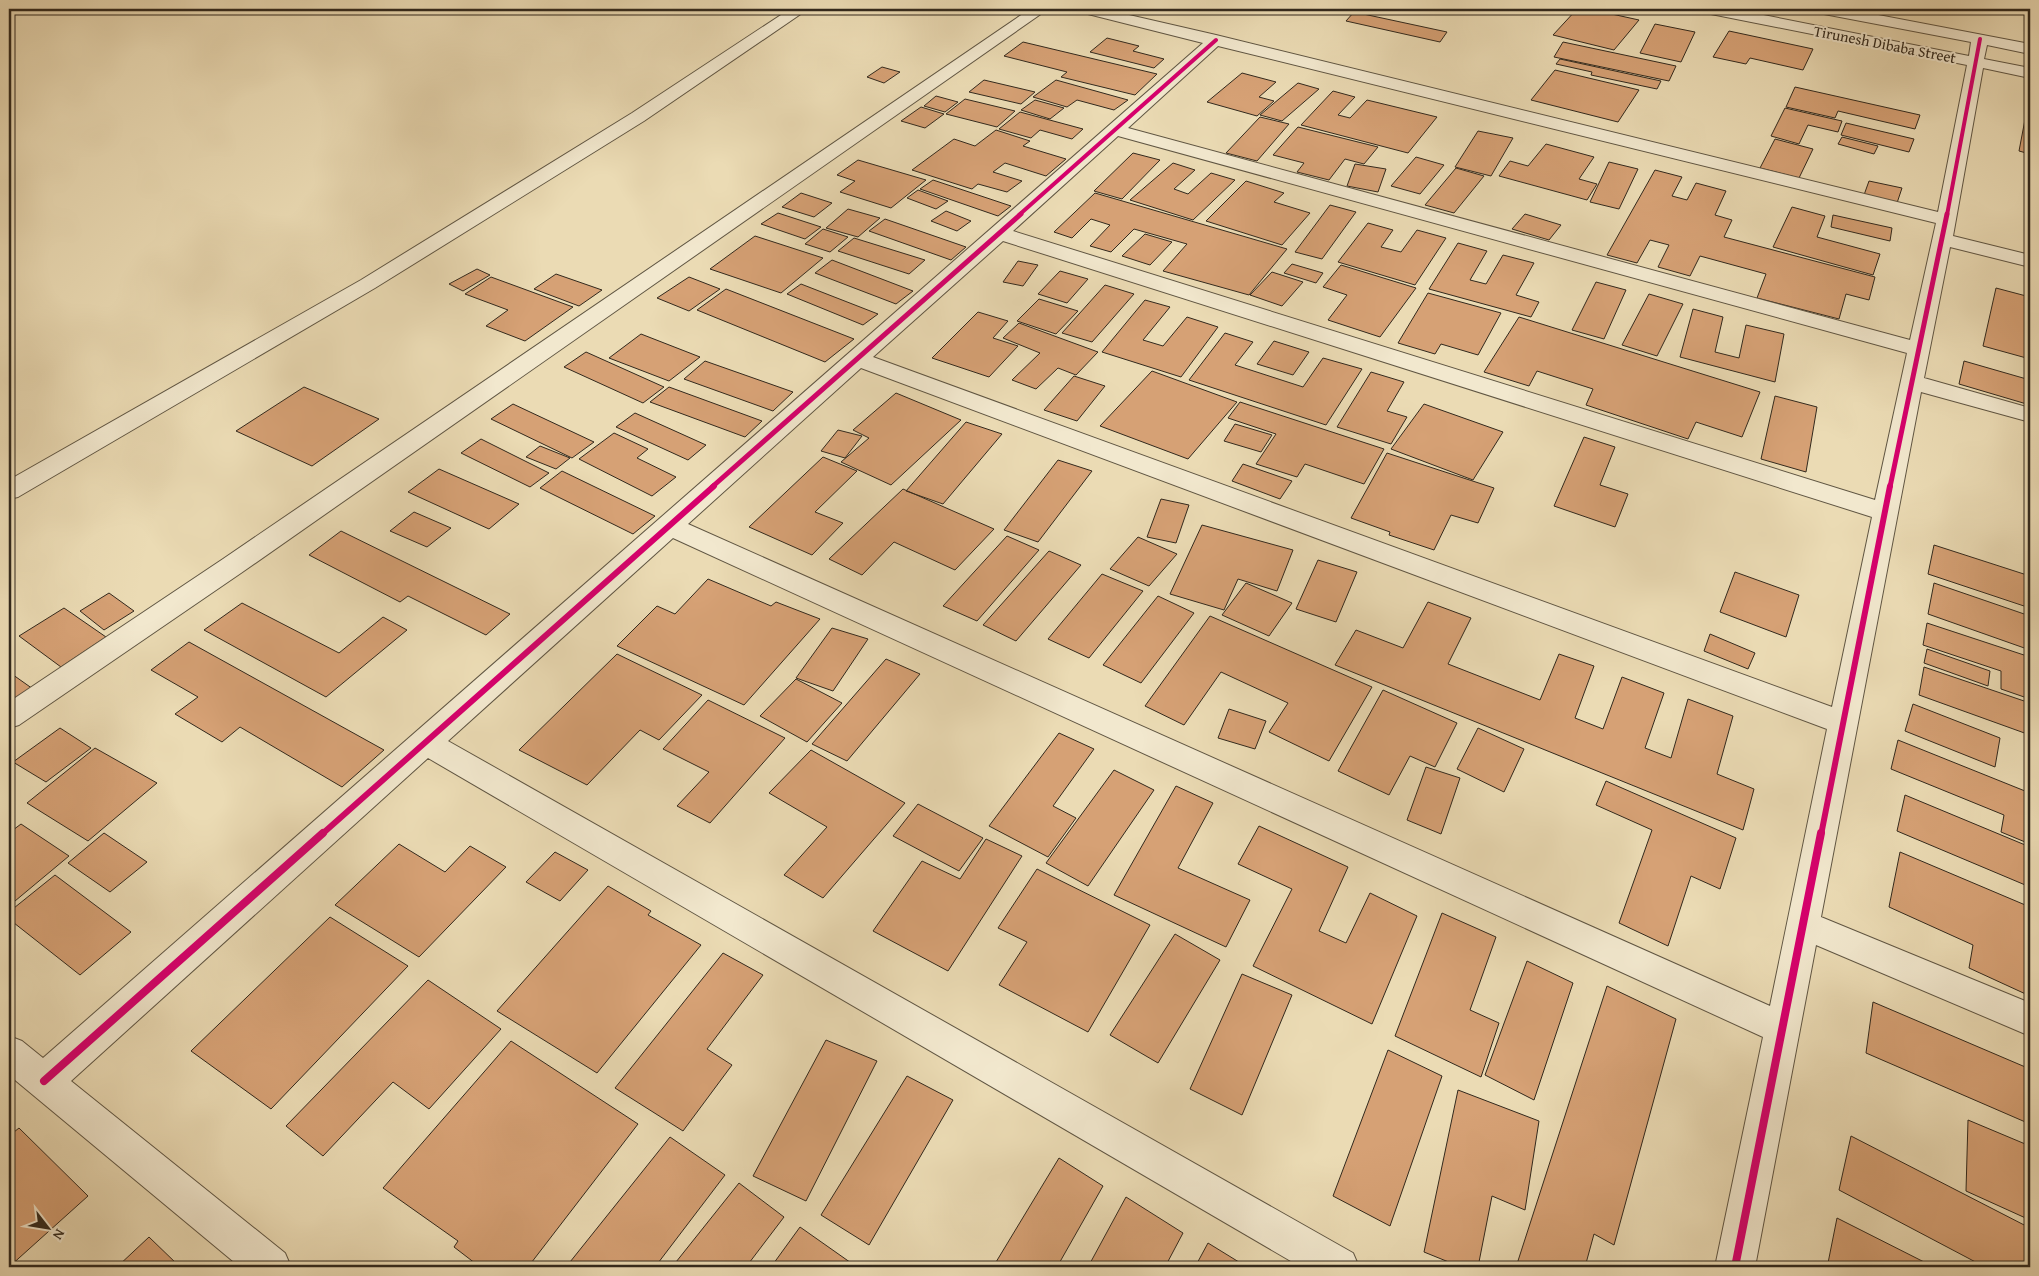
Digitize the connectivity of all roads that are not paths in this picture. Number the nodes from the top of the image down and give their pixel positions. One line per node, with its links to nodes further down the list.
1 (800, 9): 19 (street)
2 (1040, 9): 22 (street)
3 (1085, 9): 7 (street)
4 (1711, 9): 9 (street, Tirunesh Dibaba Street)
5 (1824, 9): 6 (street, Tirunesh Dibaba Street)
6 (1980, 39): 8 (street, Tirunesh Dibaba Street); 9 (street)
7 (1216, 40): 11 (street); 12 (street)
8 (2030, 49)
9 (1975, 62): 10 (street, Tirunesh Dibaba Street); 12 (street)
10 (2030, 73)
11 (1115, 130): 13 (street); 15 (street)
12 (1944, 229): 14 (street); 15 (street)
13 (999, 233): 16 (street); 20 (street)
14 (2030, 261)
15 (1918, 349): 17 (street)
16 (857, 359): 21 (street); 23 (street)
17 (1912, 382): 18 (street); 20 (street)
18 (2030, 416)
19 (9, 491)
20 (1886, 512): 23 (street)
21 (669, 526): 24 (street); 27 (street)
22 (9, 716)
23 (1843, 723): 25 (street)
24 (425, 742): 29 (street); 31 (street)
25 (1804, 925): 26 (street); 27 (street)
26 (2030, 1020)
27 (1783, 1029): 32 (street)
28 (9, 1053): 29 (street)
29 (44, 1081): 30 (street)
30 (271, 1267)
31 (1339, 1267)
32 (1735, 1267)

